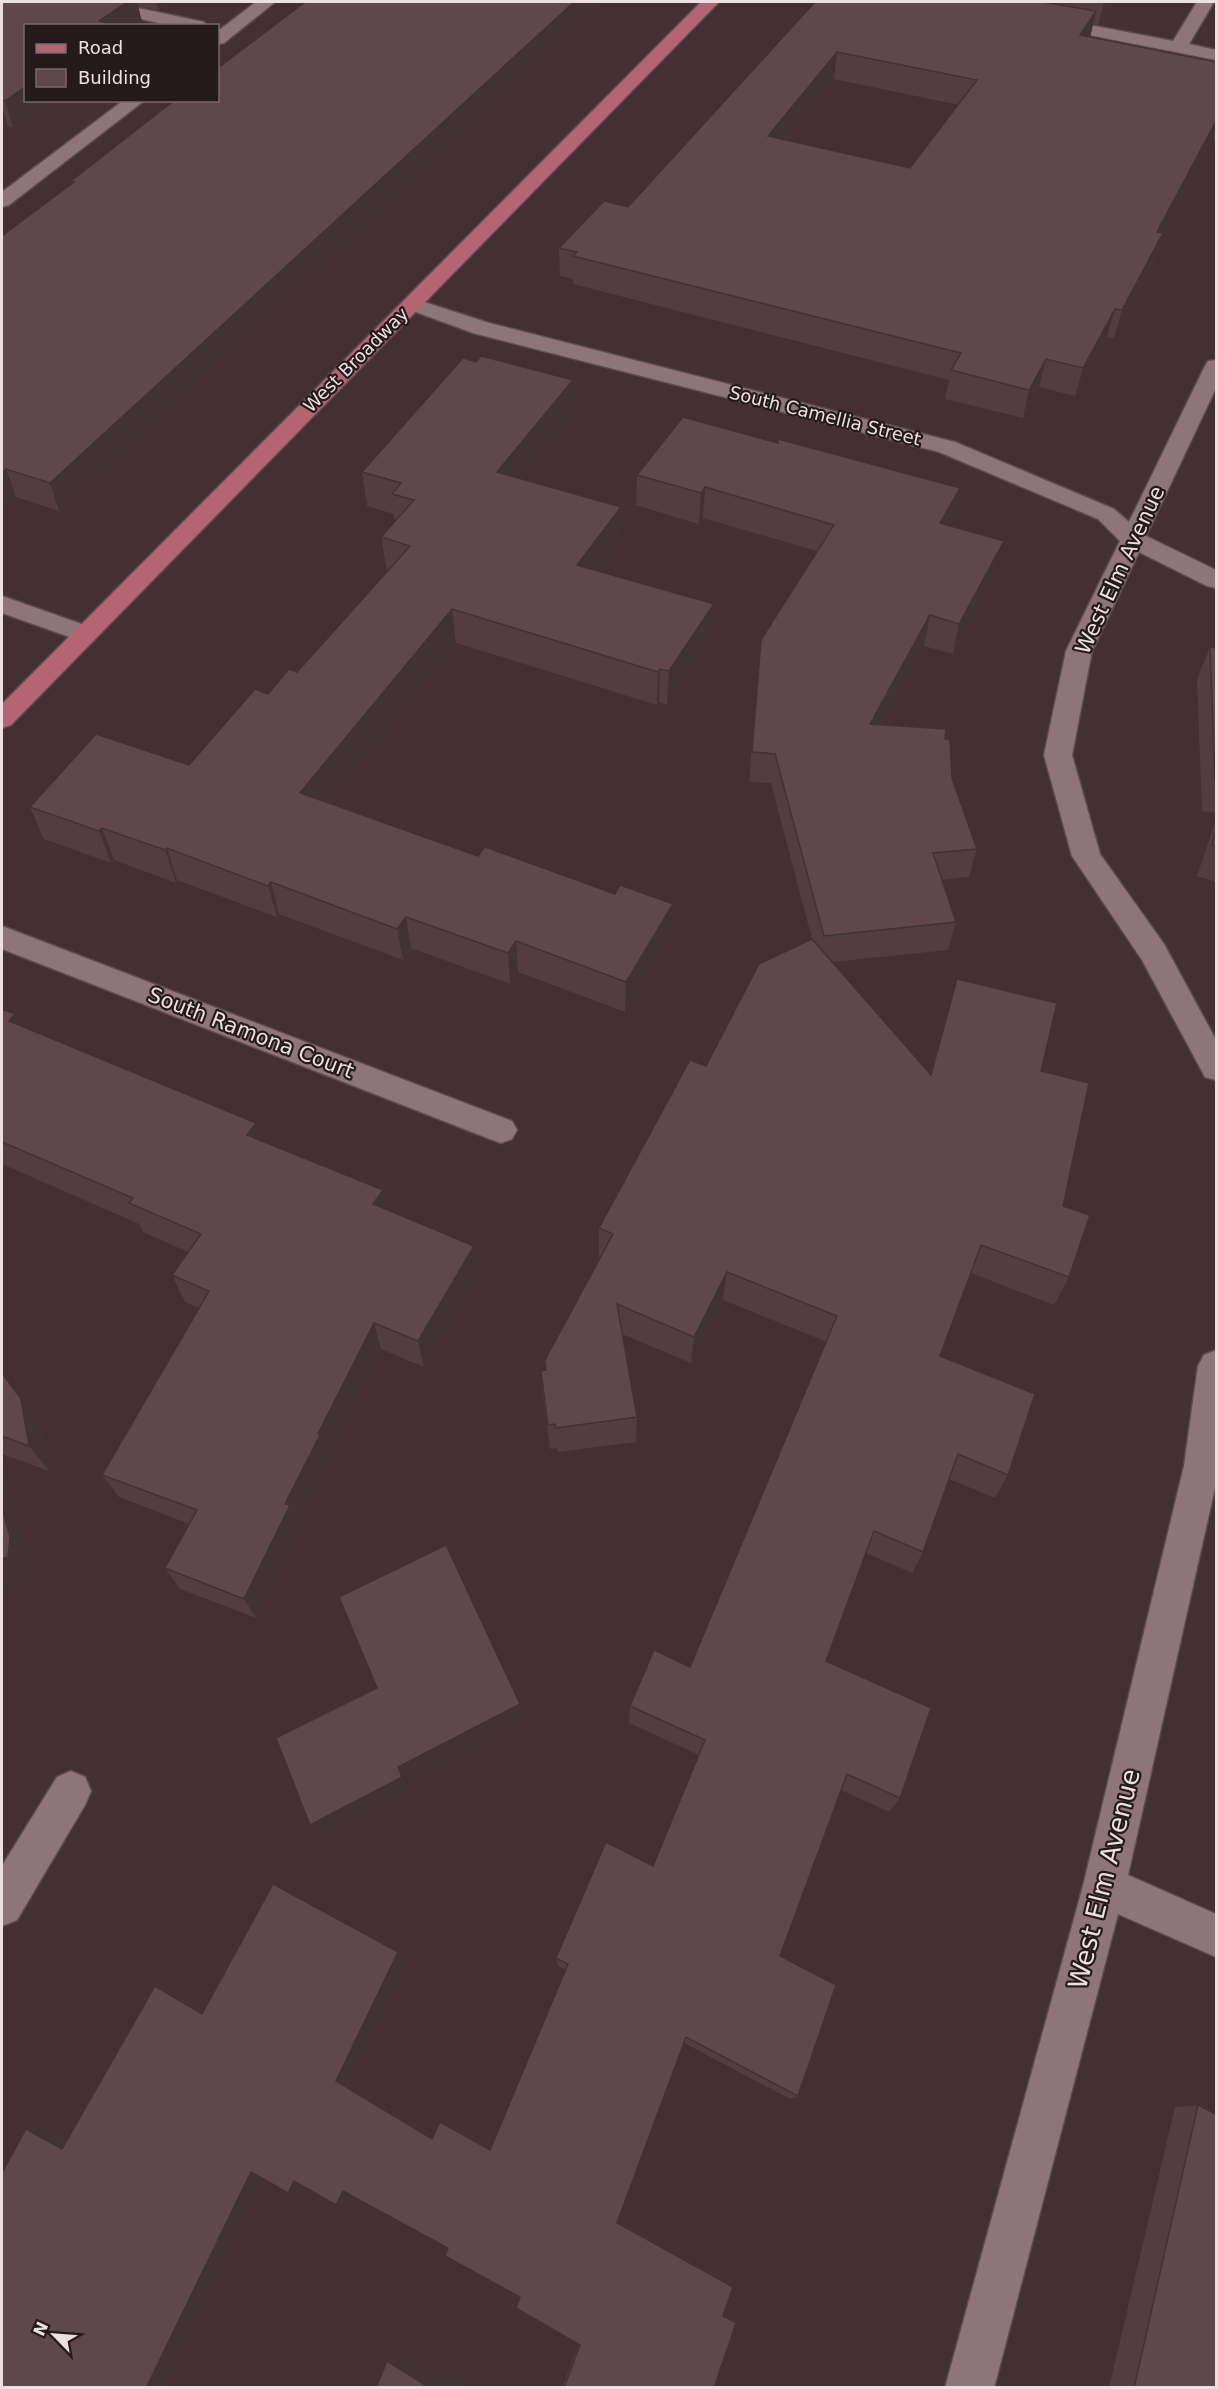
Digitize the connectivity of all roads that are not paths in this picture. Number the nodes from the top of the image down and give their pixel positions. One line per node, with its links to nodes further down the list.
1 (89, 2): 6 (street)
2 (266, 2): 7 (street)
3 (710, 2): 12 (main road, West Broadway)
4 (1205, 2): 8 (street)
5 (1031, 19): 8 (street)
6 (189, 24)
7 (221, 33)
8 (1179, 47): 9 (street)
9 (1216, 55)
10 (133, 102): 11 (street)
11 (2, 201)
12 (412, 304): 14 (street, South Camellia Street); 17 (main road, West Broadway)
13 (1216, 366): 14 (street, West Elm Avenue)
14 (1132, 539): 15 (street, South Camellia Street); 20 (street, West Elm Avenue)
15 (1216, 580)
16 (2, 604): 17 (street)
17 (84, 634): 18 (main road, West Broadway)
18 (2, 719)
19 (2, 937): 21 (street, South Ramona Court)
20 (1216, 1068)
21 (501, 1130)
22 (1216, 1366): 24 (street, West Elm Avenue)
23 (71, 1791): 25 (street)
24 (1104, 1886): 26 (street); 27 (street, West Elm Avenue)
25 (2, 1905)
26 (1216, 1936)
27 (969, 2388)

